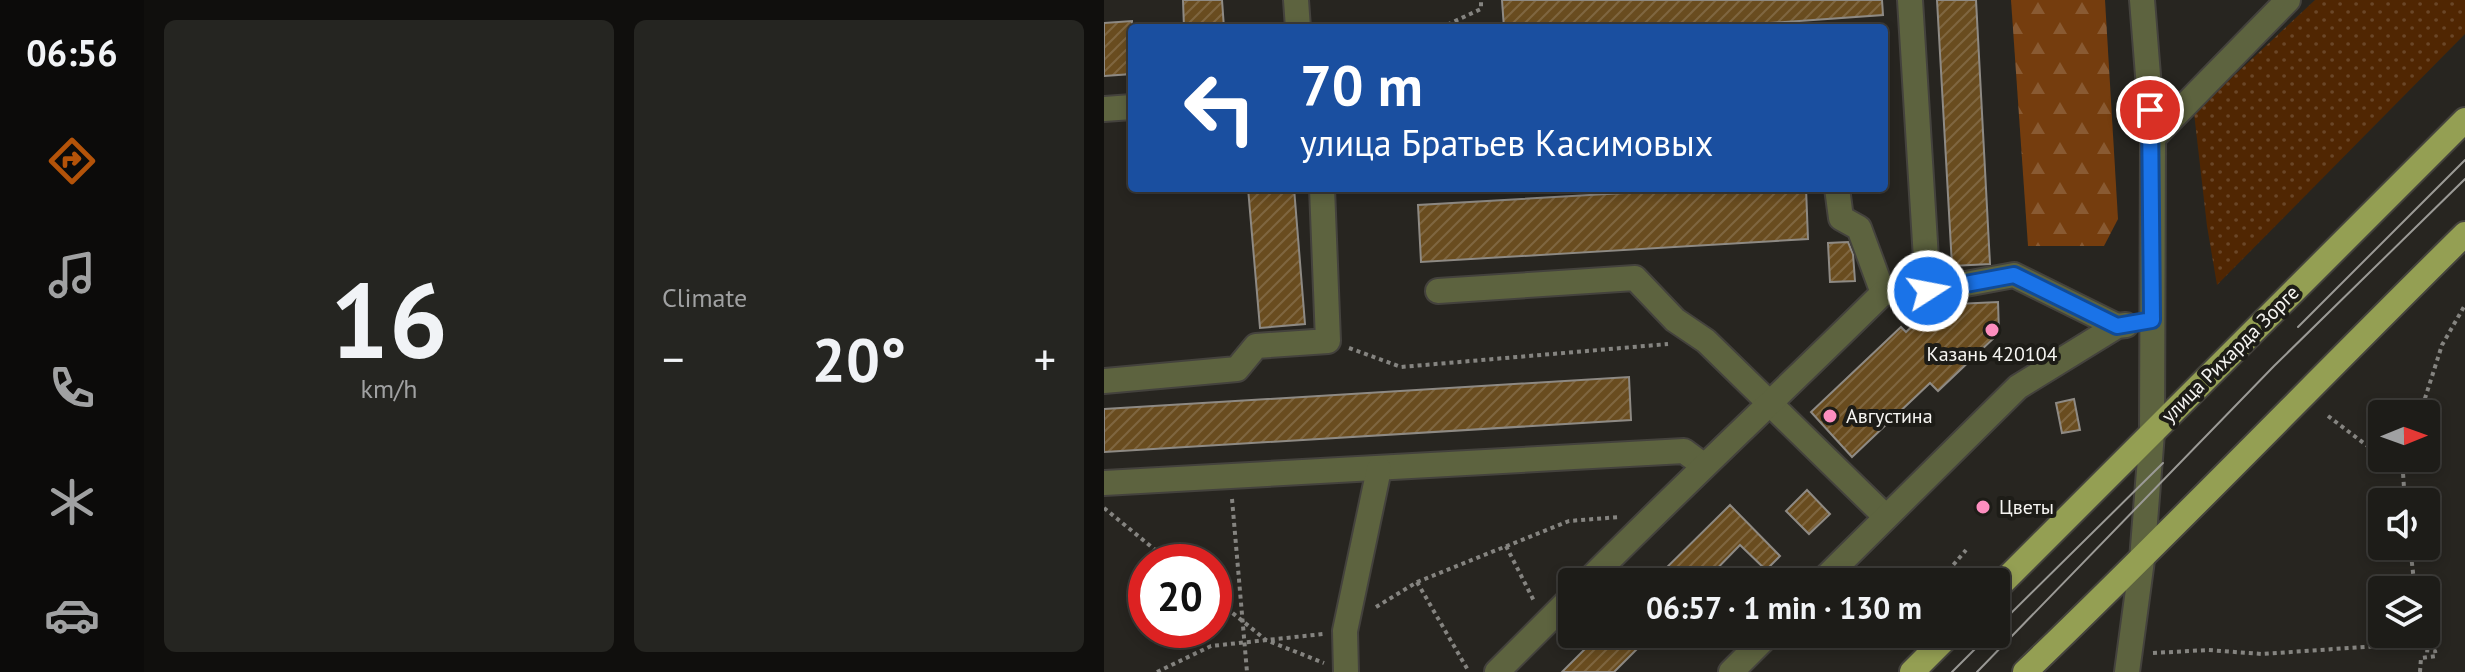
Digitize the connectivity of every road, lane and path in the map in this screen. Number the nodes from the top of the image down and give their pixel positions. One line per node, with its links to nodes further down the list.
1 (1296, 0): 6 (street)
2 (1481, 0): 7 (path)
3 (1910, 0): 16 (street)
4 (2142, 0): 11 (street)
5 (2288, 0): 11 (street)
6 (1298, 24)
7 (1449, 24)
8 (1128, 107): 9 (street)
9 (1104, 109)
10 (2465, 120): 27 (main road, улица Рихарда Зорге)
11 (2153, 138): 19 (street)
12 (1322, 192): 21 (street)
13 (1838, 192): 17 (street)
14 (2465, 234): 41 (main road)
15 (1438, 291): 22 (street)
16 (1928, 291): 17 (street); 20 (street)
17 (1883, 293): 25 (street)
18 (2465, 305): 24 (path)
19 (2152, 320): 20 (street); 27 (street)
20 (2117, 326): 37 (street)
21 (1328, 341): 22 (path); 23 (street)
22 (1706, 341): 25 (street)
23 (1104, 381)
24 (2424, 400)
25 (1769, 405): 29 (street); 37 (street)
26 (2328, 416): 28 (path)
27 (2152, 433): 41 (street); 45 (main road, улица Рихарда Зорге)
28 (2368, 446)
29 (1703, 465): 30 (street); 36 (street)
30 (1379, 469): 32 (street); 51 (street)
31 (2403, 473): 34 (path)
32 (1230, 477): 33 (street); 49 (path)
33 (1104, 483)
34 (2404, 488)
35 (1104, 508): 38 (path)
36 (1654, 514): 39 (path); 42 (street)
37 (1886, 517): 43 (street)
38 (1148, 544)
39 (1506, 546): 46 (path); 50 (path)
40 (1966, 550): 44 (path)
41 (2142, 560): 66 (main road); 67 (street)
42 (1601, 568)
43 (1835, 568)
44 (1951, 568)
45 (2010, 575)
46 (1417, 582): 51 (path); 62 (path)
47 (1558, 611): 50 (street)
48 (1232, 612): 49 (path)
49 (1243, 621): 52 (path); 53 (path)
50 (1546, 623): 63 (street)
51 (1346, 628): 52 (path); 61 (street)
52 (1266, 640): 53 (path); 61 (path)
53 (1244, 643): 59 (path); 60 (path)
54 (2368, 647): 58 (path)
55 (1755, 648): 64 (street)
56 (1936, 648): 65 (main road)
57 (2422, 648): 68 (path)
58 (2153, 653)
59 (1157, 672)
60 (1247, 672)
61 (1346, 672)
62 (1469, 672)
63 (1497, 672)
64 (1731, 672)
65 (1912, 672)
66 (2025, 672)
67 (2127, 672)
68 (2420, 672)

